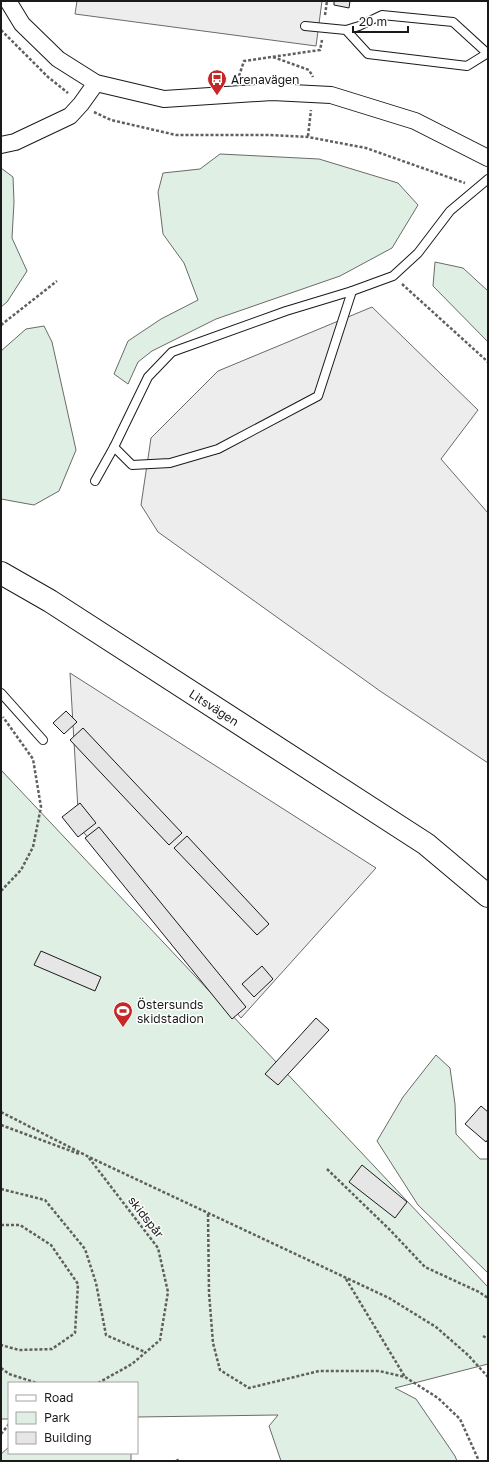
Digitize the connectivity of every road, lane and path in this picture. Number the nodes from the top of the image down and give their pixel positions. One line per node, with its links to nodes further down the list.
1 (8, 1): 8 (street)
2 (305, 26): 3 (lane)
3 (324, 28): 5 (lane); 7 (path)
4 (1, 30): 9 (path)
5 (346, 30): 6 (lane); 6 (lane)
6 (488, 53)
7 (239, 76)
8 (96, 83): 9 (street); 11 (street)
9 (81, 104): 10 (street); 13 (path)
10 (1, 145)
11 (488, 158)
12 (488, 178): 13 (lane)
13 (477, 187): 14 (lane)
14 (393, 276): 16 (lane); 18 (path)
15 (57, 281): 17 (path)
16 (352, 291): 19 (lane); 19 (lane)
17 (1, 325)
18 (488, 362)
19 (114, 447): 20 (lane)
20 (95, 481)
21 (1, 572): 26 (main road, Litsvägen)
22 (1, 693): 24 (lane)
23 (1, 714): 25 (path)
24 (43, 740)
25 (1, 891)
26 (488, 896)
27 (1, 1112): 29 (path)
28 (1, 1126): 29 (path)
29 (89, 1158): 32 (path); 39 (path, skidspår)
30 (327, 1169): 35 (path)
31 (1, 1190): 39 (path)
32 (208, 1214): 34 (path); 41 (path)
33 (1, 1225): 38 (path)
34 (346, 1278): 41 (path); 42 (path)
35 (488, 1298)
36 (483, 1336): 37 (path)
37 (488, 1339)
38 (1, 1345)
39 (145, 1352): 44 (path, skidspår)
40 (1, 1368): 43 (path)
41 (405, 1377): 49 (path)
42 (488, 1377)
43 (34, 1382)
44 (100, 1382)
45 (8, 1425): 46 (path)
46 (1, 1434)
47 (180, 1459): 48 (path)
48 (176, 1461)
49 (479, 1461)

